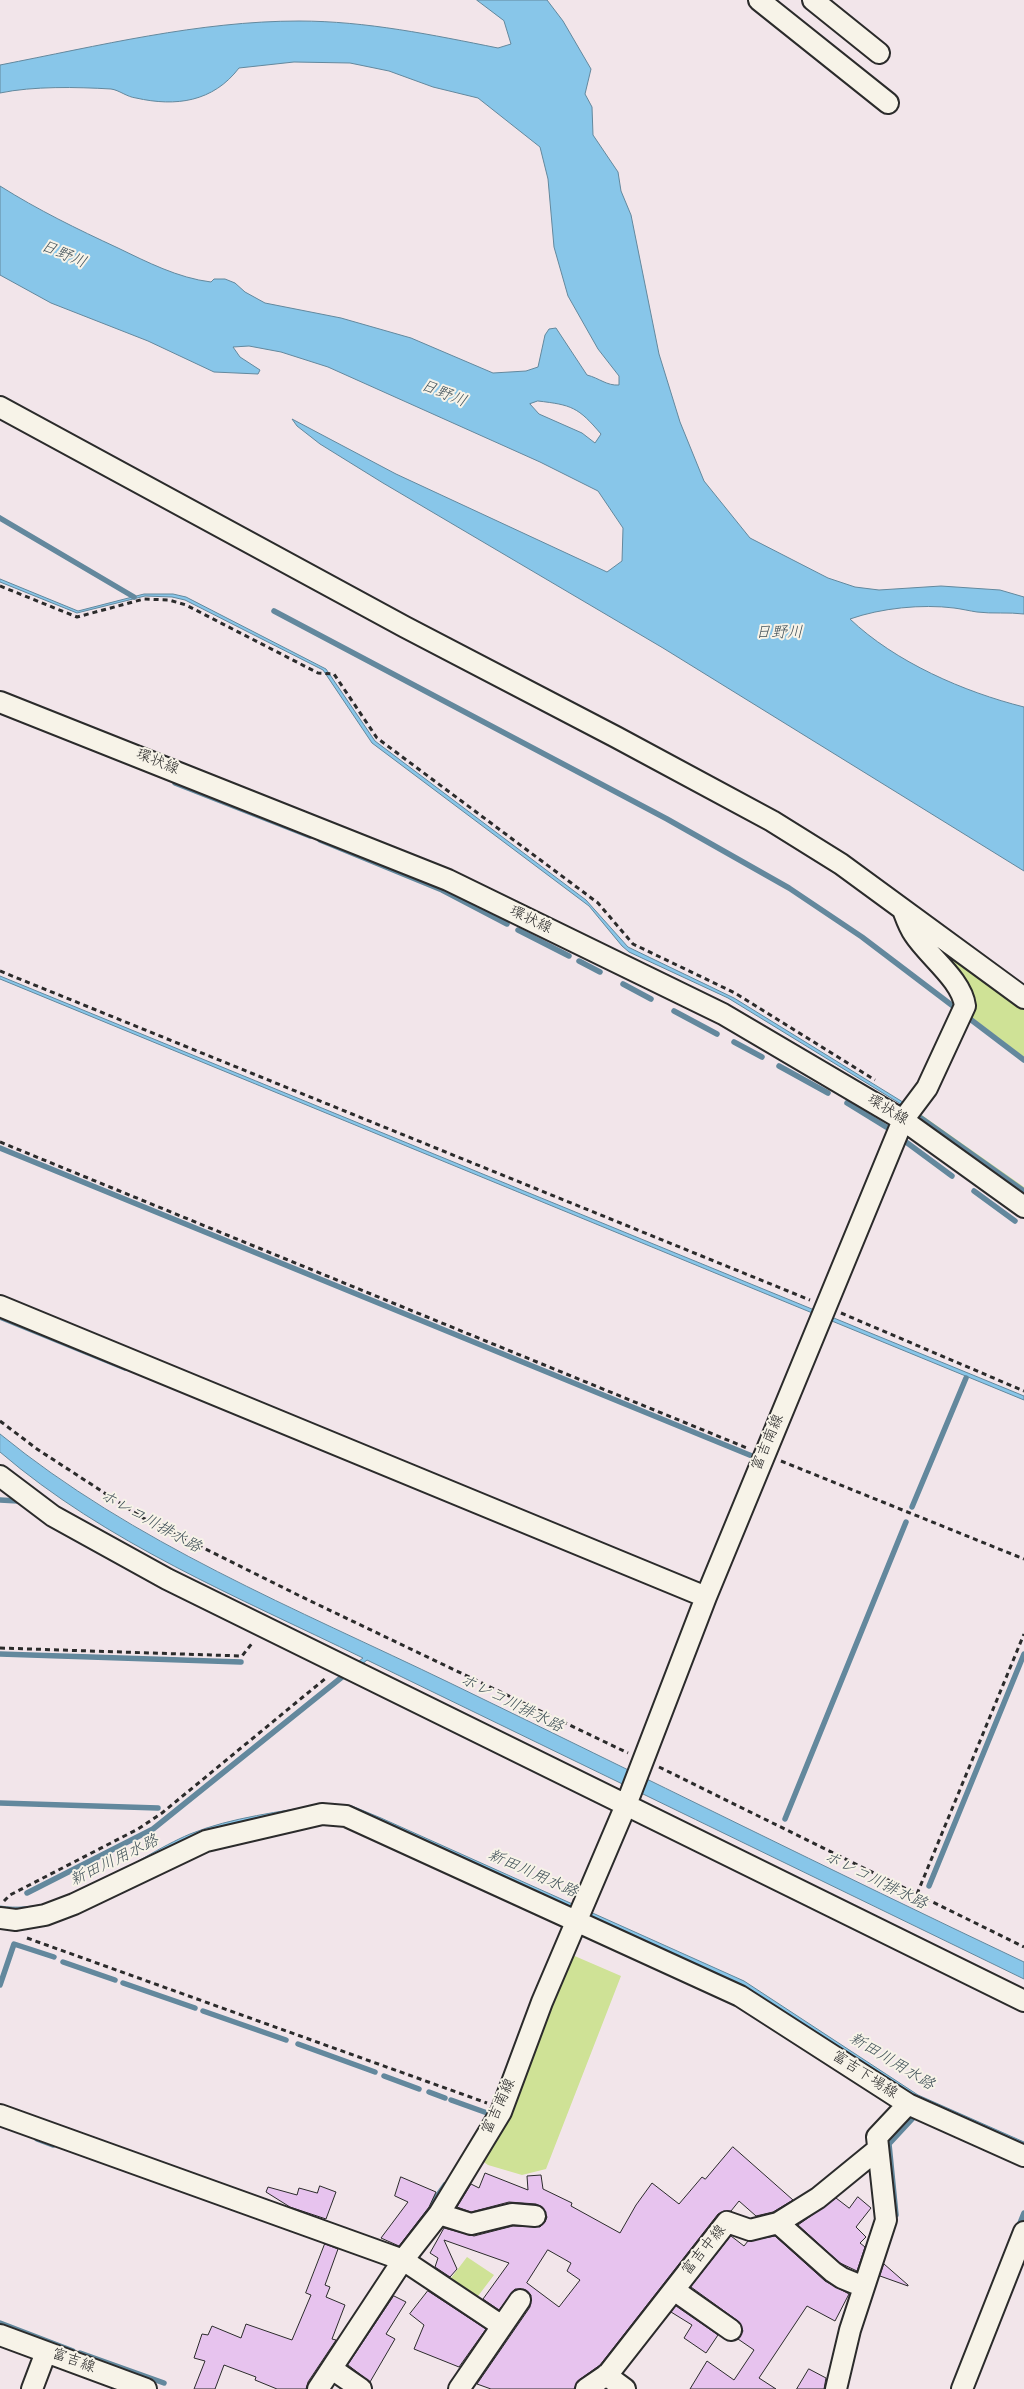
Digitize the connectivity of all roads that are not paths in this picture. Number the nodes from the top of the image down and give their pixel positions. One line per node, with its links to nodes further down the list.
1 (759, 0): 4 (street)
2 (813, 0): 3 (street)
3 (879, 53)
4 (888, 103)
5 (0, 407): 7 (street)
6 (0, 702): 9 (street, 環状線)
7 (903, 910): 8 (street); 9 (street, 富吉南線)
8 (1024, 998)
9 (903, 1120): 10 (street, 環状線); 13 (street, 富吉南線)
10 (1024, 1208)
11 (0, 1306): 13 (street)
12 (0, 1476): 14 (street)
13 (706, 1597): 14 (street, 富吉南線)
14 (628, 1801): 16 (street, 富吉南線); 17 (street)
15 (8, 1919): 16 (street, 富吉下場線)
16 (576, 1922): 18 (street, 富吉下場線); 22 (street, 富吉南線)
17 (1024, 2001)
18 (908, 2104): 20 (street, 富吉下場線); 21 (street)
19 (0, 2116): 26 (street)
20 (878, 2149): 24 (street, 富吉中線); 27 (street, 富吉下場線)
21 (1024, 2156)
22 (438, 2214): 23 (street); 26 (street, 富吉南線)
23 (535, 2216)
24 (778, 2223): 27 (street); 28 (street, 富吉中線)
25 (1024, 2232): 44 (street)
26 (403, 2260): 30 (street); 34 (street, 富吉南線)
27 (864, 2287): 43 (street, 富吉下場線)
28 (674, 2290): 31 (street); 35 (street, 富吉中線)
29 (520, 2300): 30 (street)
30 (502, 2326): 40 (street)
31 (731, 2330)
32 (0, 2335): 33 (street, 富吉線)
33 (46, 2352): 36 (street); 37 (street, 富吉線)
34 (332, 2368): 38 (street, 富吉南線); 39 (street)
35 (606, 2375): 41 (street, 富吉中線); 42 (street)
36 (32, 2389)
37 (146, 2389)
38 (318, 2389)
39 (362, 2389)
40 (459, 2389)
41 (586, 2389)
42 (625, 2389)
43 (836, 2389)
44 (962, 2389)

